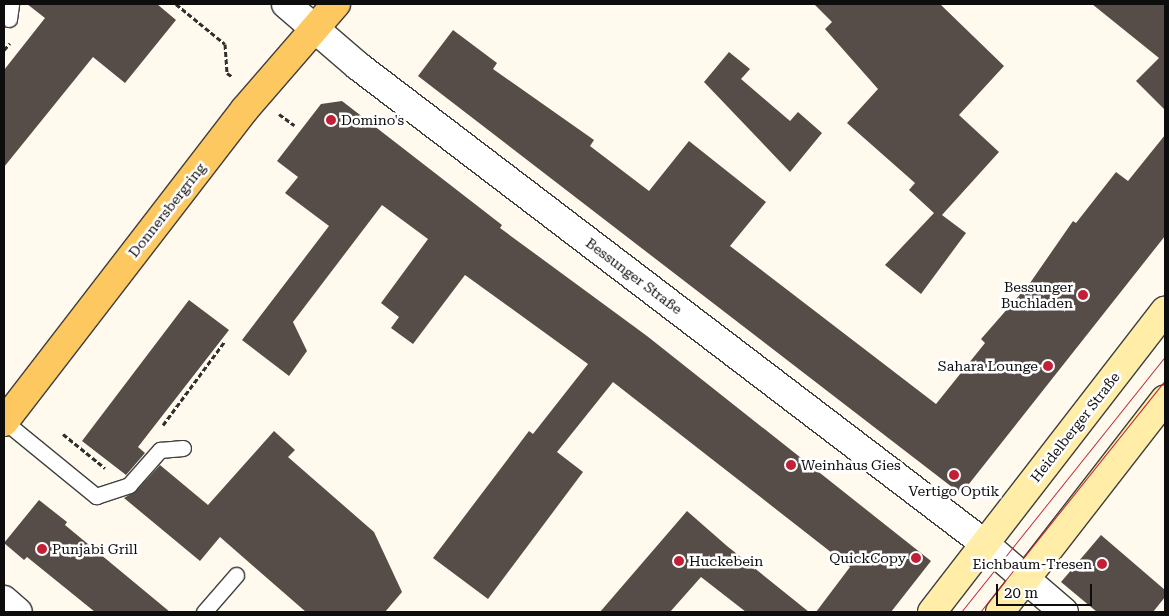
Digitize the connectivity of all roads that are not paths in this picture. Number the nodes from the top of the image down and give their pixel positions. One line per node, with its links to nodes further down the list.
1 (11, 4): 4 (lane)
2 (286, 4): 5 (street, Bessunger Straße)
3 (336, 4): 5 (main road, Donnersbergring)
4 (9, 19)
5 (313, 28): 8 (main road, Donnersbergring); 10 (street, Bessunger Straße)
6 (1165, 311): 10 (main road, Heidelberger Straße)
7 (1165, 399): 12 (main road)
8 (4, 421): 9 (lane)
9 (183, 448)
10 (985, 544): 12 (street); 16 (main road, Heidelberger Straße)
11 (236, 575): 15 (lane)
12 (1027, 579): 17 (main road); 18 (street)
13 (4, 600): 14 (street)
14 (18, 612)
15 (204, 612)
16 (932, 612)
17 (1000, 612)
18 (1064, 612)

